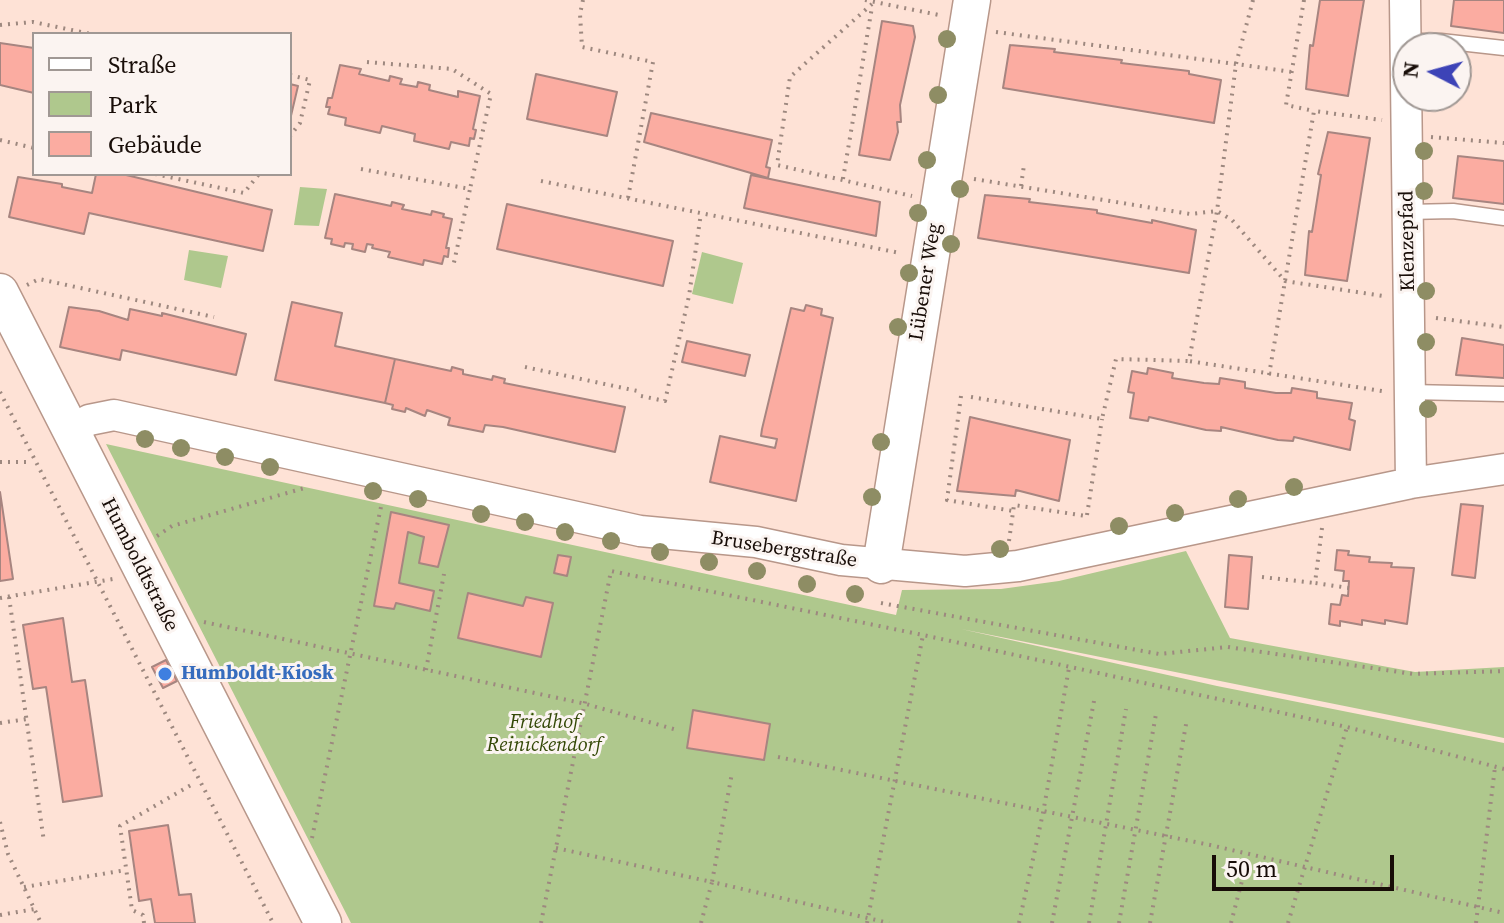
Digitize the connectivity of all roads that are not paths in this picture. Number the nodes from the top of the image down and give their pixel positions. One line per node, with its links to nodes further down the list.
1 (1405, 0): 3 (street, Klenzepfad)
2 (958, 8): 15 (street, Lübener Weg)
3 (1405, 32)
4 (1472, 44): 5 (lane)
5 (1504, 48)
6 (1406, 112): 7 (street, Klenzepfad)
7 (1408, 212): 8 (lane); 10 (street, Klenzepfad)
8 (1504, 218)
9 (11, 290): 12 (street, Humboldtstraße)
10 (1401, 392): 11 (lane); 14 (street, Klenzepfad)
11 (1504, 394)
12 (70, 431): 15 (street, Brusebergstraße); 16 (street, Humboldtstraße)
13 (1504, 469): 14 (street, Brusebergstraße)
14 (1411, 483): 15 (street, Brusebergstraße)
15 (881, 565)
16 (323, 923)

